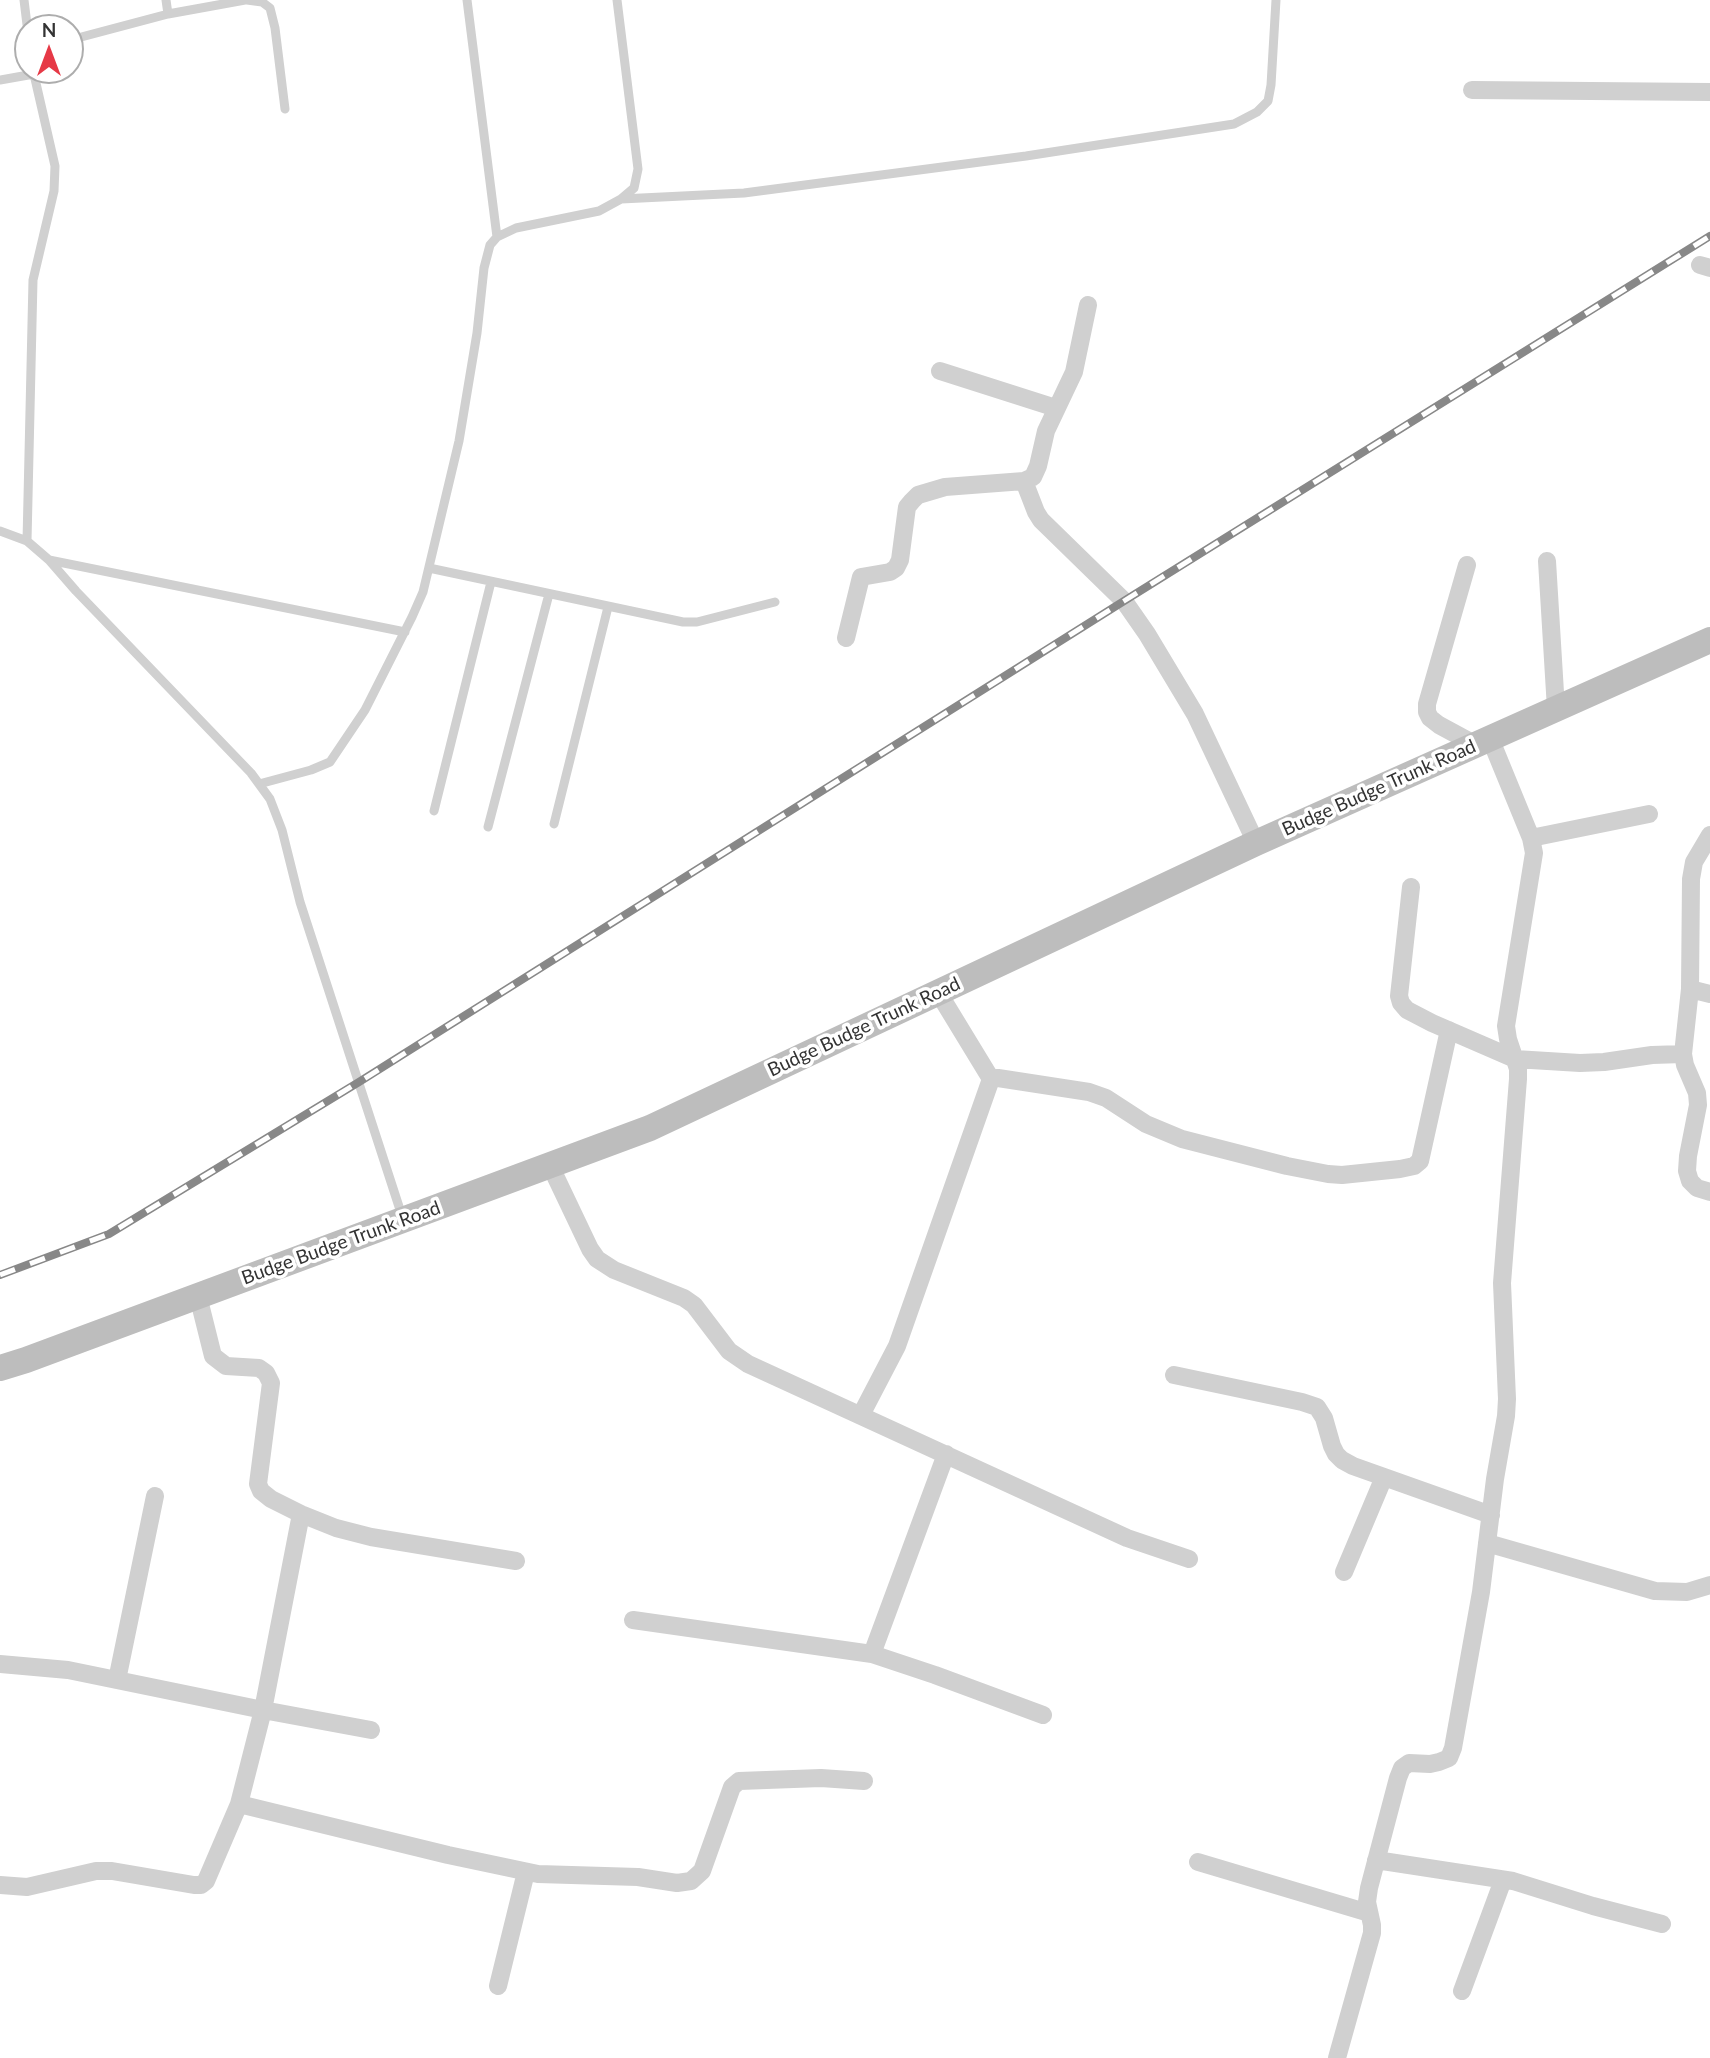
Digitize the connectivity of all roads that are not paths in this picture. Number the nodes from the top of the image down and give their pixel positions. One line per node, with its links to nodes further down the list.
1 (166, 0): 6 (lane)
2 (246, 0): 6 (lane); 11 (lane)
3 (467, 0): 13 (lane)
4 (617, 0): 12 (lane)
5 (1276, 0): 12 (lane)
6 (168, 14): 7 (lane)
7 (84, 36)
8 (36, 84): 19 (lane)
9 (1472, 90): 10 (street)
10 (1710, 92)
11 (285, 109)
12 (621, 199): 13 (lane)
13 (497, 237): 23 (lane)
14 (1088, 305): 16 (street)
15 (940, 371): 16 (street)
16 (1056, 408): 17 (street)
17 (1024, 481): 29 (street); 40 (street)
18 (0, 531): 19 (lane)
19 (27, 541): 20 (lane)
20 (49, 559): 28 (lane); 33 (lane)
21 (1548, 561): 31 (street)
22 (1467, 565): 32 (street)
23 (429, 568): 24 (lane); 28 (lane)
24 (491, 582): 25 (lane); 34 (lane)
25 (549, 594): 27 (lane); 37 (lane)
26 (775, 602): 27 (lane)
27 (608, 607): 36 (lane)
28 (405, 632): 33 (lane)
29 (846, 638)
30 (1710, 640): 31 (main road, Budge Budge Trunk Road)
31 (1556, 709): 32 (main road, Budge Budge Trunk Road)
32 (1483, 742): 39 (street); 40 (main road, Budge Budge Trunk Road)
33 (259, 784): 52 (lane)
34 (434, 811)
35 (1649, 814): 39 (street)
36 (554, 824)
37 (488, 827)
38 (1710, 835): 42 (street)
39 (1531, 838): 47 (street)
40 (1256, 844): 43 (main road, Budge Budge Trunk Road)
41 (1411, 887): 45 (street)
42 (1690, 989): 44 (street); 46 (street)
43 (938, 992): 48 (street); 50 (main road, Budge Budge Trunk Road)
44 (1710, 994)
45 (1449, 1030): 47 (street); 48 (street)
46 (1683, 1054): 47 (street); 49 (street)
47 (1515, 1059): 61 (street)
48 (991, 1079): 56 (street)
49 (1703, 1121): 51 (street)
50 (550, 1165): 52 (main road, Budge Budge Trunk Road); 56 (street)
51 (1710, 1192)
52 (403, 1220): 53 (main road, Budge Budge Trunk Road)
53 (198, 1296): 54 (main road, Budge Budge Trunk Road); 60 (street)
54 (0, 1368)
55 (1174, 1375): 58 (street)
56 (861, 1415): 57 (street)
57 (946, 1454): 63 (street); 68 (street)
58 (1384, 1477): 61 (street); 65 (street)
59 (155, 1496): 70 (street)
60 (301, 1514): 64 (street); 71 (street)
61 (1491, 1515): 62 (street)
62 (1487, 1543): 66 (street); 76 (street)
63 (1188, 1559)
64 (516, 1561)
65 (1344, 1572)
66 (1710, 1584)
67 (633, 1620): 68 (street)
68 (872, 1654): 72 (street)
69 (0, 1664): 70 (street)
70 (117, 1680): 71 (street)
71 (263, 1710): 73 (street); 75 (street)
72 (1043, 1715)
73 (371, 1730)
74 (864, 1782): 78 (street)
75 (239, 1804): 78 (street); 80 (street)
76 (1376, 1860): 79 (street); 81 (street)
77 (1198, 1862): 81 (street)
78 (526, 1872): 83 (street)
79 (1503, 1880): 82 (street); 84 (street)
80 (0, 1885)
81 (1369, 1913): 85 (street)
82 (1662, 1924)
83 (498, 1986)
84 (1462, 1991)
85 (1337, 2058)

